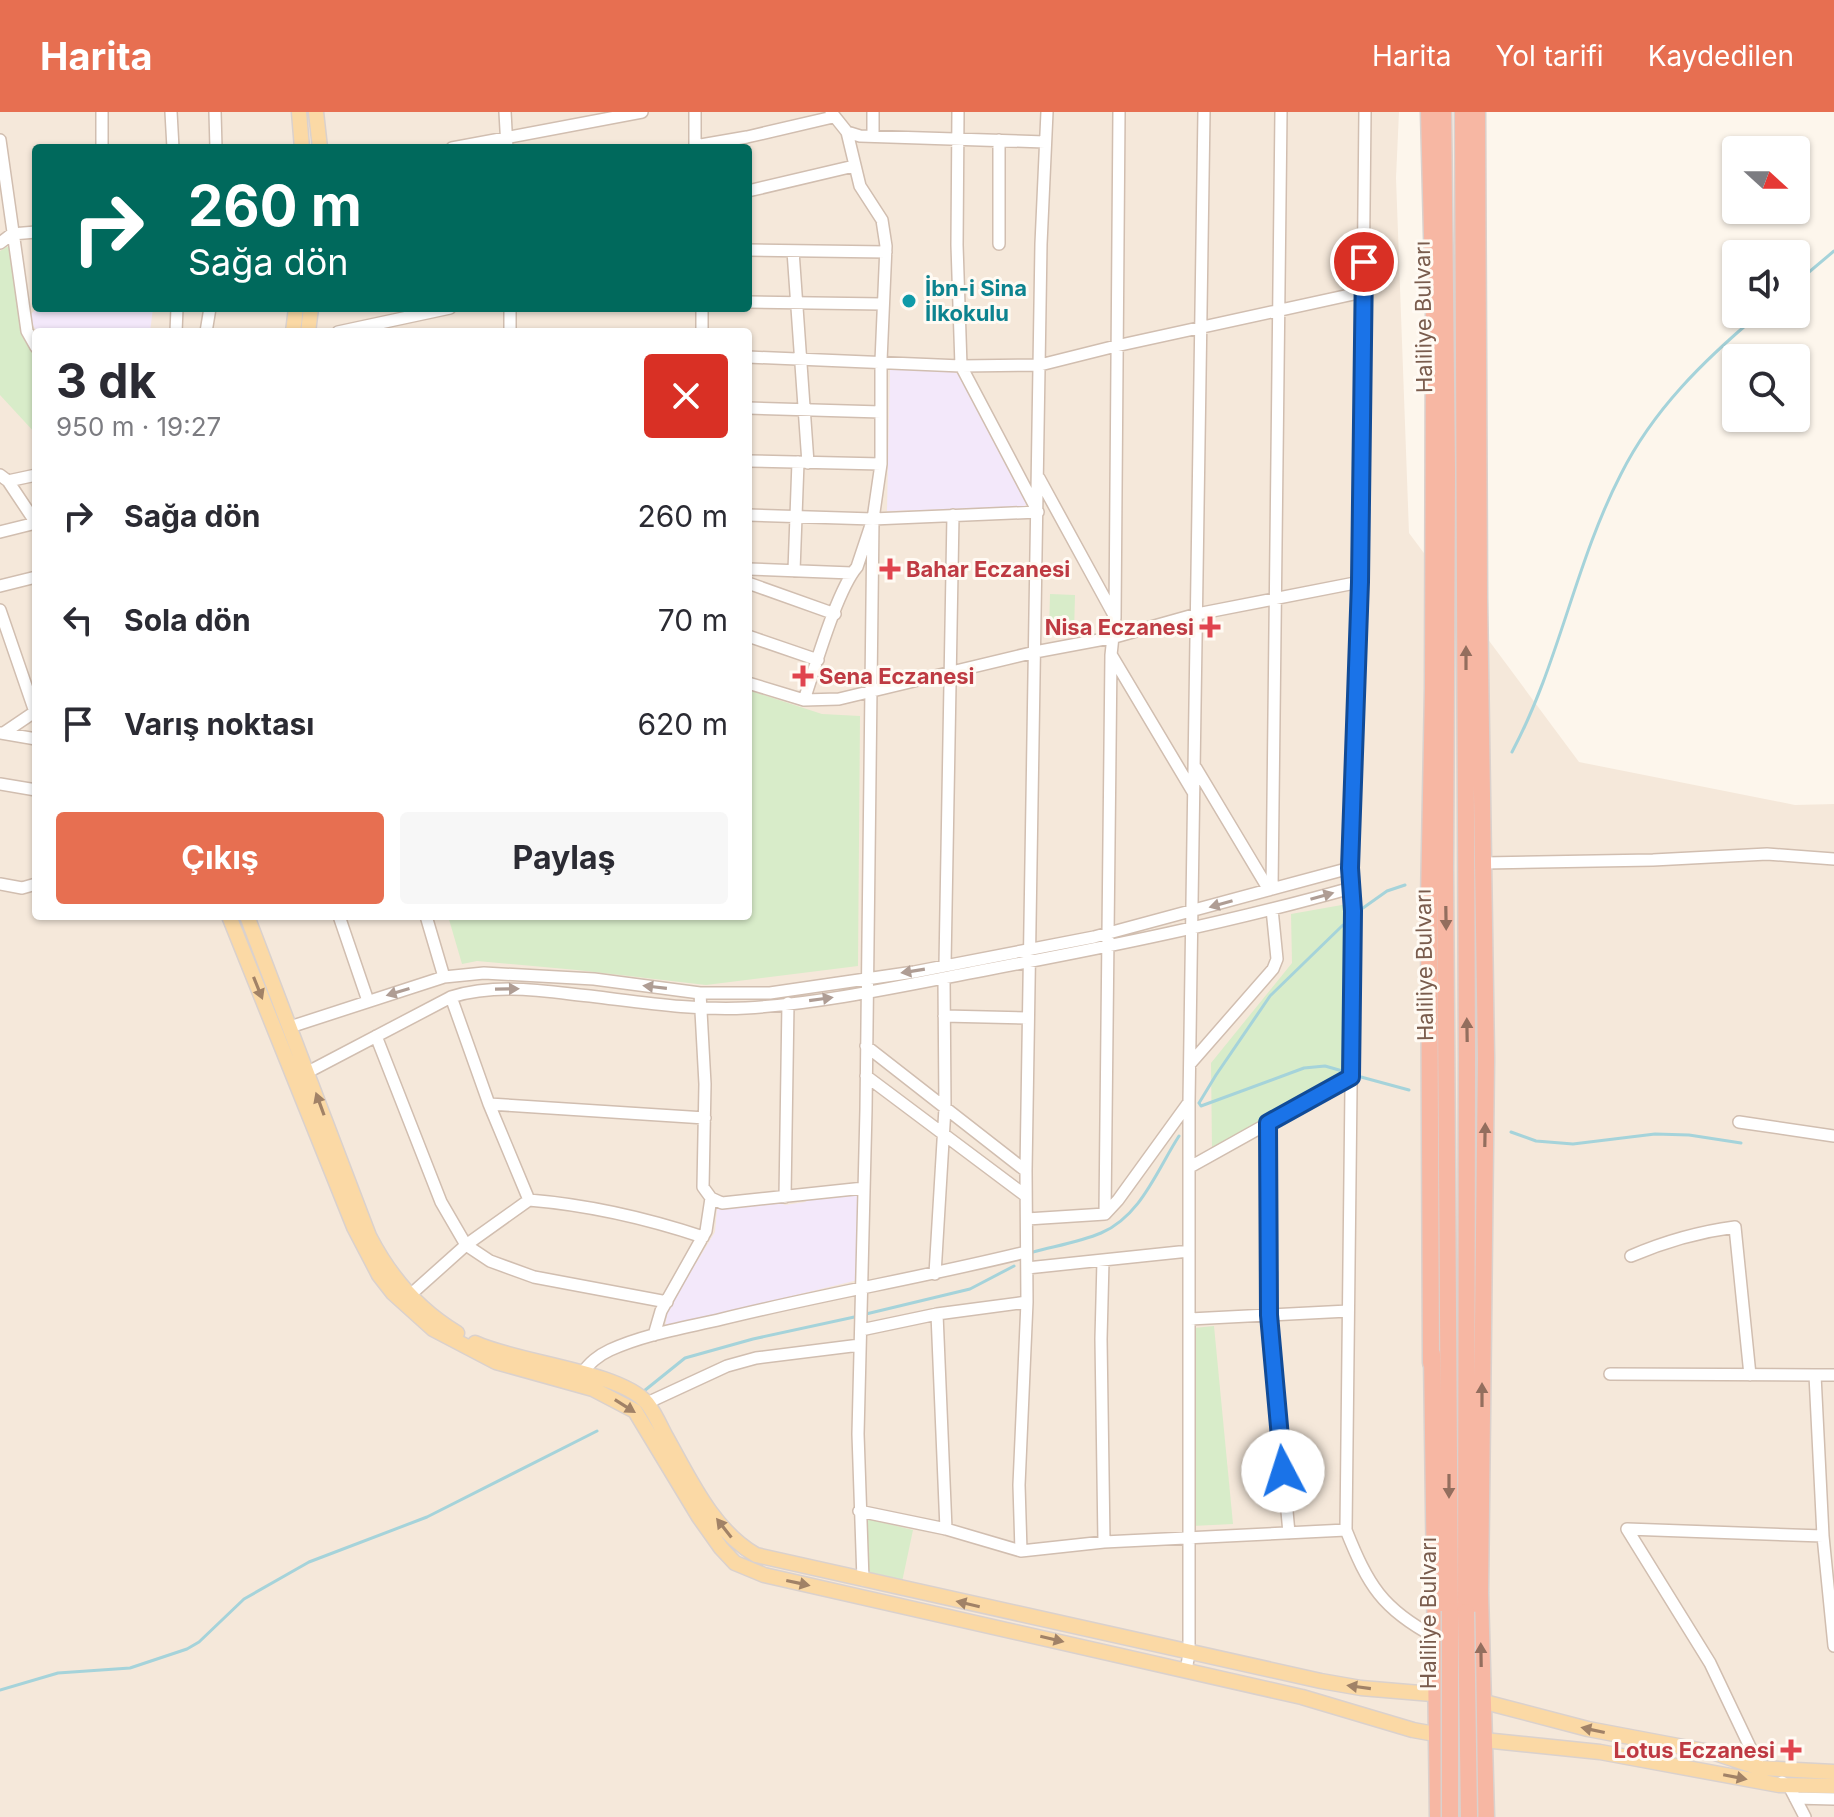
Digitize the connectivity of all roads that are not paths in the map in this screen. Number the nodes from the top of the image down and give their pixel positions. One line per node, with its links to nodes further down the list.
1 (102, 112): 28 (street)
2 (171, 112): 29 (street)
3 (215, 112): 30 (street)
4 (299, 112): 31 (main road)
5 (316, 112): 32 (main road)
6 (505, 112): 27 (street)
7 (642, 112): 27 (street)
8 (695, 112): 33 (street)
9 (873, 112): 22 (street)
10 (958, 112): 23 (street)
11 (1047, 112): 26 (street)
12 (1119, 112): 56 (street)
13 (1204, 112): 54 (street)
14 (1281, 112): 50 (street)
15 (1365, 112): 45 (street)
16 (1429, 112): 101 (highway)
17 (1443, 112): 116 (highway, Haliliye Bulvarı)
18 (1463, 112): 115 (highway, Haliliye Bulvarı, one-way to 18)
19 (1477, 112): 99 (highway)
20 (832, 114): 21 (street); 34 (street)
21 (847, 132): 22 (street); 36 (street)
22 (873, 136): 23 (street)
23 (957, 138): 25 (street); 61 (street)
24 (0, 140): 35 (street)
25 (999, 140): 26 (street); 41 (street)
26 (1045, 142): 60 (street)
27 (507, 143)
28 (102, 144)
29 (173, 144)
30 (216, 144)
31 (302, 144)
32 (320, 144)
33 (695, 144)
34 (711, 144)
35 (2, 161): 39 (street)
36 (854, 166): 37 (street); 44 (street)
37 (752, 190)
38 (32, 232): 39 (street)
39 (12, 234): 40 (street); 51 (street)
40 (0, 243)
41 (999, 244)
42 (752, 250): 43 (street)
43 (793, 251): 44 (street); 47 (street)
44 (886, 252): 48 (street)
45 (1363, 292): 50 (street); 83 (street)
46 (752, 302): 47 (street)
47 (797, 303): 48 (street); 58 (street)
48 (882, 304): 59 (street)
49 (32, 305): 51 (street)
50 (1280, 309): 54 (street); 86 (street)
51 (24, 311): 55 (street)
52 (431, 312): 53 (street)
53 (357, 328)
54 (1200, 328): 56 (street); 89 (street)
55 (32, 340)
56 (1116, 346): 60 (street); 90 (street)
57 (752, 357): 58 (street)
58 (800, 358): 59 (street); 63 (street)
59 (881, 361): 61 (street); 64 (street)
60 (1040, 365): 61 (street); 69 (street)
61 (961, 366): 71 (street)
62 (752, 408): 63 (street)
63 (804, 409): 64 (street); 66 (street)
64 (881, 412): 67 (street)
65 (752, 461): 66 (street)
66 (803, 462): 67 (street); 74 (street)
67 (881, 464): 76 (street)
68 (32, 475): 70 (street)
69 (1038, 477): 71 (street); 90 (street)
70 (3, 478): 75 (street)
71 (1038, 512): 73 (street); 93 (street)
72 (752, 515): 74 (street)
73 (953, 515): 76 (street); 98 (street)
74 (796, 517): 76 (street); 80 (street)
75 (32, 518)
76 (873, 519): 81 (street); 102 (street)
77 (32, 524): 78 (street)
78 (0, 532)
79 (752, 569): 80 (street)
80 (794, 571): 81 (street)
81 (852, 573): 88 (street)
82 (32, 578): 85 (street)
83 (1360, 582): 86 (street); 114 (street)
84 (752, 584): 88 (street)
85 (0, 586)
86 (1275, 598): 89 (street); 120 (street)
87 (0, 610): 97 (street)
88 (835, 614): 95 (street)
89 (1197, 614): 92 (street); 108 (street)
90 (1115, 618): 92 (street)
91 (752, 637): 95 (street)
92 (1115, 637): 93 (street); 94 (street)
93 (1035, 652): 98 (street); 129 (street)
94 (1111, 655): 111 (street); 128 (street)
95 (818, 660): 103 (street)
96 (32, 665): 97 (street)
97 (21, 668): 104 (street)
98 (951, 673): 102 (street); 130 (street)
99 (1480, 676): 113 (highway); 115 (highway)
100 (752, 684): 103 (street)
101 (1433, 688): 116 (highway); 187 (highway)
102 (871, 691): 103 (street); 132 (street)
103 (804, 700)
104 (32, 703)
105 (32, 714): 106 (street)
106 (2, 733): 107 (street)
107 (32, 738)
108 (1195, 768): 111 (street); 120 (street)
109 (0, 784): 110 (street)
110 (32, 789)
111 (1195, 794): 122 (street)
112 (1834, 859): 113 (street)
113 (1484, 863): 179 (highway, one-way to 113)
114 (1350, 868): 119 (street); 120 (street)
115 (1465, 868): 158 (highway, Haliliye Bulvarı, one-way to 115)
116 (1445, 869): 156 (highway, Haliliye Bulvarı, one-way to 156)
117 (0, 884): 118 (street)
118 (32, 885)
119 (1351, 888): 121 (street, one-way to 119); 147 (street)
120 (1271, 889): 122 (street, one-way to 122)
121 (1272, 909): 127 (street); 144 (street)
122 (1192, 912): 127 (street); 128 (street)
123 (231, 920): 207 (main road, one-way to 207)
124 (249, 920): 141 (main road)
125 (340, 920): 136 (street)
126 (427, 920): 131 (street)
127 (1193, 927): 128 (street); 144 (street)
128 (1109, 939): 129 (street); 165 (street)
129 (1030, 955): 130 (street); 140 (street)
130 (944, 972): 132 (street, one-way to 132); 133 (street); 139 (street)
131 (444, 977): 134 (street, one-way to 131); 136 (street, one-way to 136)
132 (866, 977): 133 (street); 134 (street)
133 (867, 992): 137 (street, one-way to 133); 143 (street)
134 (700, 993): 138 (street)
135 (451, 997): 138 (street, one-way to 138); 142 (street); 149 (street)
136 (368, 1001): 141 (street)
137 (788, 1003): 138 (street); 162 (street)
138 (701, 1009): 151 (street)
139 (944, 1016): 140 (street); 150 (street)
140 (1028, 1018): 159 (street)
141 (290, 1027): 145 (main road)
142 (376, 1036): 145 (street); 168 (street)
143 (866, 1046): 146 (street); 150 (street)
144 (1190, 1065): 148 (street)
145 (308, 1072): 176 (main road, one-way to 145)
146 (866, 1076): 154 (street); 160 (street)
147 (1351, 1077): 153 (street); 180 (street)
148 (1189, 1102): 157 (street); 165 (street)
149 (489, 1104): 151 (street); 164 (street)
150 (945, 1108): 154 (street); 159 (street)
151 (705, 1118): 163 (street)
152 (1739, 1122): 155 (street)
153 (1268, 1123): 157 (street); 182 (street)
154 (944, 1134): 161 (street); 174 (street)
155 (1834, 1136)
156 (1446, 1165): 187 (highway); 203 (highway, Haliliye Bulvarı, one-way to 203)
157 (1190, 1167): 169 (street)
158 (1466, 1169): 179 (highway); 203 (highway, Haliliye Bulvarı)
159 (1026, 1171): 161 (street)
160 (864, 1188): 162 (street); 175 (street)
161 (1026, 1196): 166 (street)
162 (785, 1197): 163 (street)
163 (711, 1198): 167 (street)
164 (529, 1200): 167 (street); 168 (street)
165 (1105, 1214): 166 (street)
166 (1027, 1219): 170 (street)
167 (703, 1237): 177 (street)
168 (466, 1245): 176 (street); 177 (street)
169 (1189, 1251): 172 (street); 183 (street)
170 (1026, 1252): 173 (street); 174 (street)
171 (1631, 1256): 190 (street)
172 (1103, 1261): 173 (street); 200 (street)
173 (1027, 1268): 178 (street)
174 (935, 1274): 175 (street)
175 (862, 1292): 184 (street); 185 (street)
176 (409, 1296): 188 (main road)
177 (667, 1302): 185 (street)
178 (1027, 1302): 181 (street); 201 (street)
179 (1482, 1307): 209 (highway, one-way to 179)
180 (1348, 1311): 182 (street); 196 (street)
181 (937, 1314): 184 (street); 195 (street)
182 (1269, 1315): 183 (street); 197 (street)
183 (1190, 1319): 199 (street)
184 (861, 1326): 186 (street)
185 (654, 1335): 188 (street)
186 (860, 1345): 193 (street); 194 (street)
187 (1431, 1363): 204 (highway)
188 (582, 1373): 193 (main road)
189 (1610, 1374): 190 (street)
190 (1750, 1375): 191 (street)
191 (1815, 1375): 192 (street); 198 (street)
192 (1834, 1375)
193 (647, 1403): 202 (main road, one-way to 193)
194 (859, 1511): 195 (street); 202 (street)
195 (946, 1529): 201 (street)
196 (1346, 1530): 197 (street); 204 (street)
197 (1289, 1533): 199 (street)
198 (1823, 1536): 205 (street); 212 (street)
199 (1189, 1539): 200 (street); 206 (street)
200 (1104, 1542): 201 (street)
201 (1021, 1551)
202 (863, 1580): 206 (main road, one-way to 202)
203 (1458, 1612): 218 (highway, Haliliye Bulvarı, bridge); 219 (highway, Haliliye Bulvarı, bridge)
204 (1435, 1637): 208 (highway)
205 (1834, 1646)
206 (1189, 1654): 207 (street); 208 (main road, one-way to 206)
207 (1186, 1670): 210 (main road)
208 (1437, 1695): 209 (main road); 210 (highway)
209 (1482, 1700): 211 (highway); 212 (main road, one-way to 209)
210 (1436, 1735): 211 (main road); 217 (highway)
211 (1484, 1741): 215 (main road, one-way to 215); 220 (highway)
212 (1760, 1768): 213 (main road); 215 (street)
213 (1834, 1772)
214 (1834, 1786): 215 (main road)
215 (1792, 1792): 216 (street); 221 (street)
216 (1834, 1799)
217 (1438, 1817)
218 (1450, 1817)
219 (1469, 1817)
220 (1486, 1817)
221 (1805, 1817)

